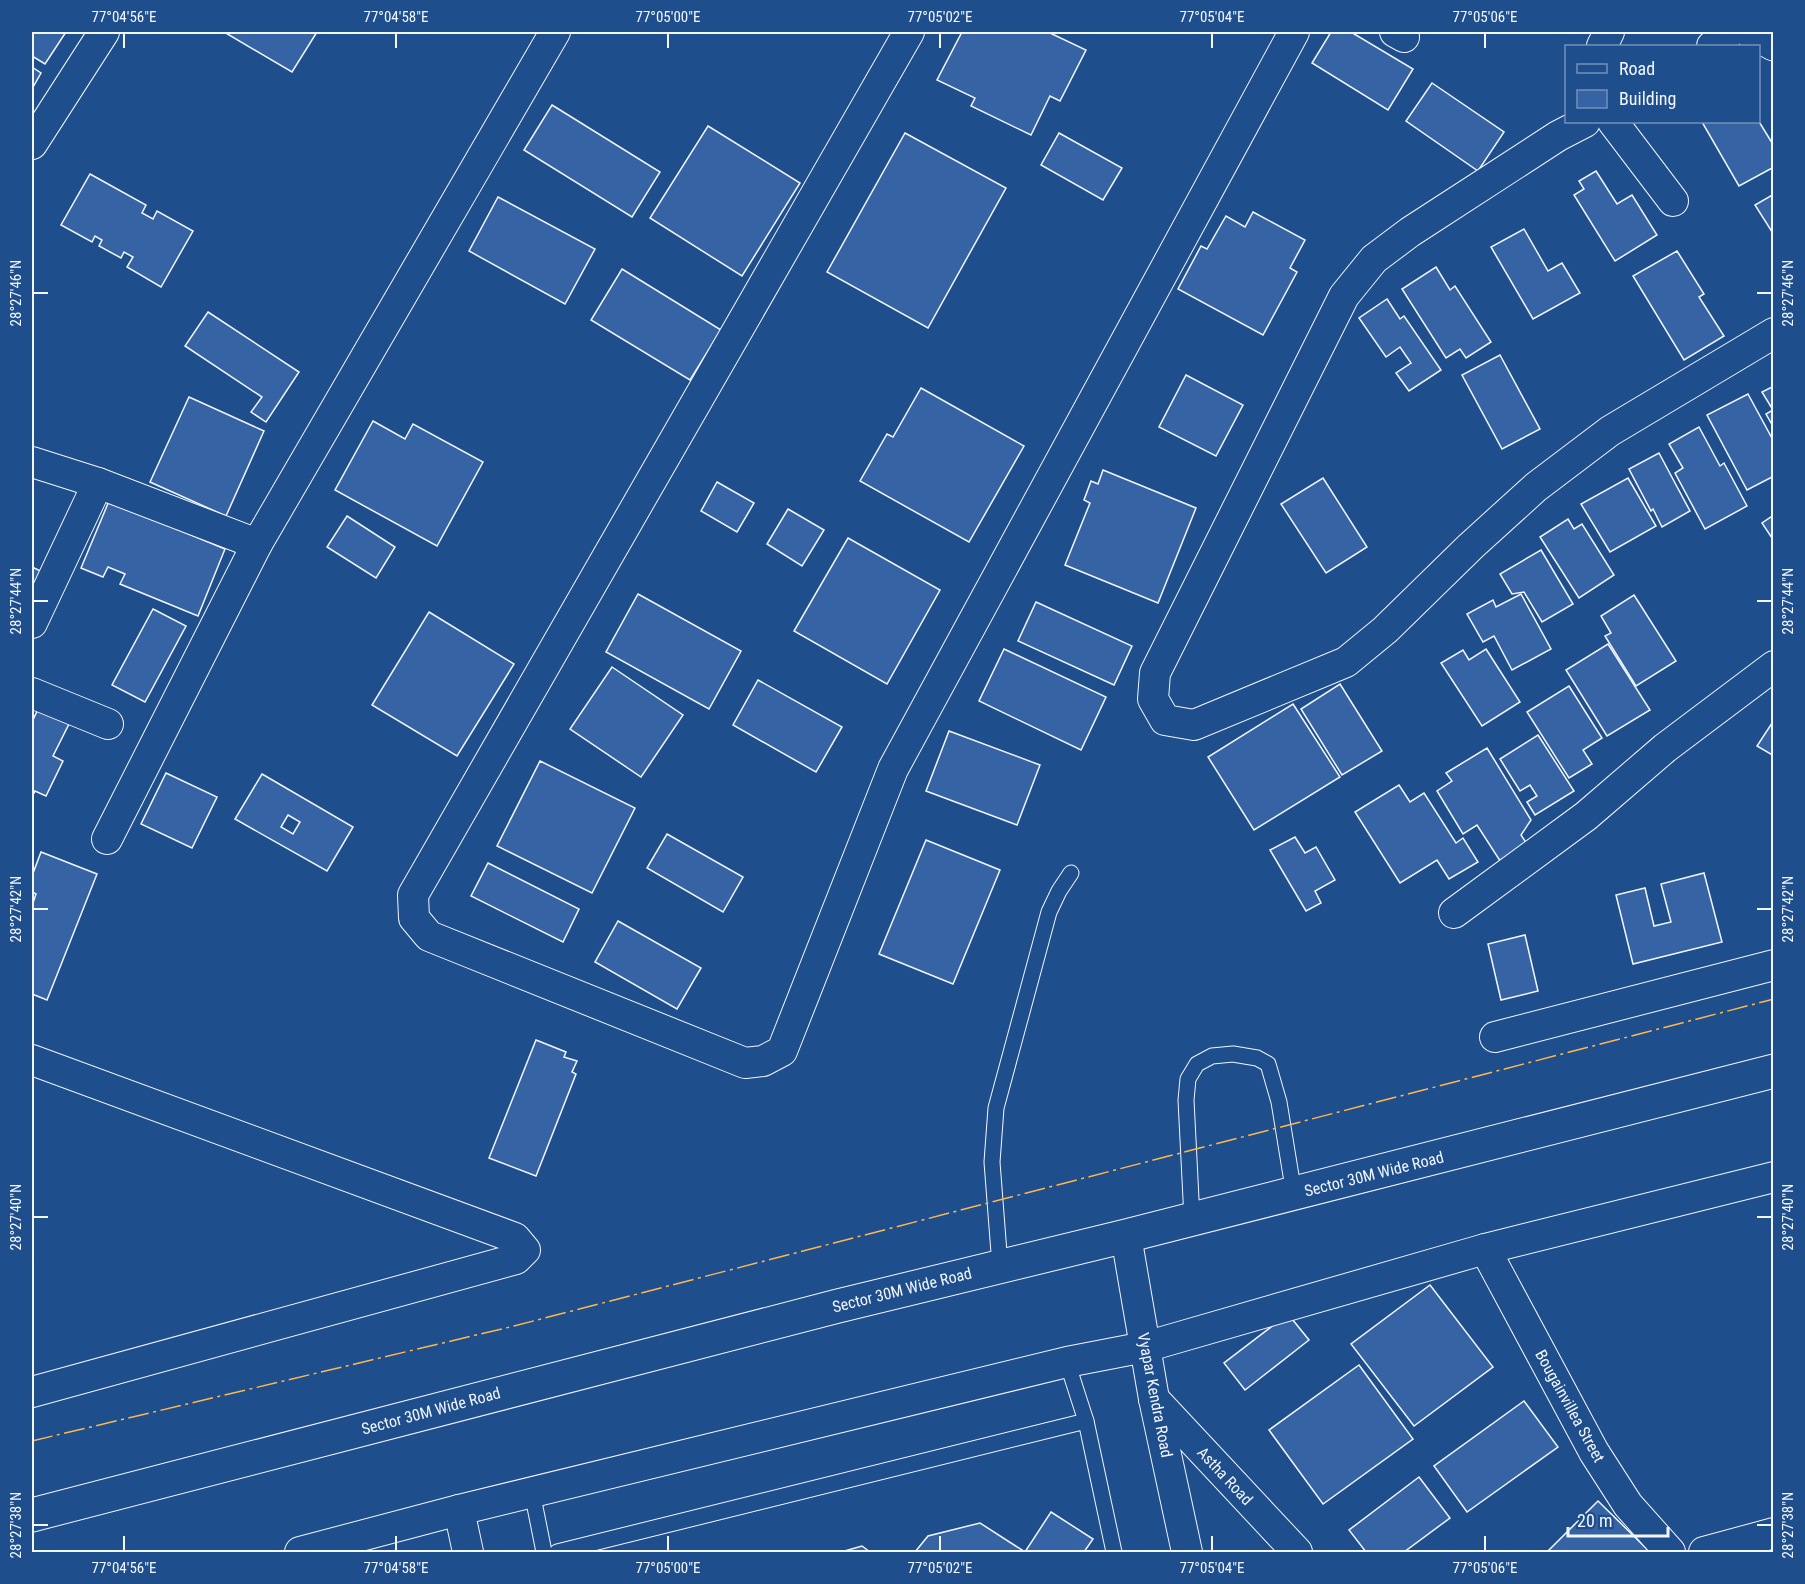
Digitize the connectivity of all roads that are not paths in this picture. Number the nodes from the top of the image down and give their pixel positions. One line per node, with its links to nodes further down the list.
1 (104, 32): 11 (street)
2 (555, 32): 16 (street)
3 (909, 32): 4 (street)
4 (1294, 32)
5 (1730, 32): 8 (street)
6 (1751, 32): 7 (main road)
7 (1773, 44)
8 (1713, 45)
9 (1614, 123): 12 (street)
10 (1574, 125): 13 (street)
11 (32, 144)
12 (1673, 201)
13 (1773, 333)
14 (32, 462): 15 (street)
15 (98, 483): 16 (street); 17 (street)
16 (257, 544): 21 (street)
17 (32, 623)
18 (1773, 666): 23 (street)
19 (32, 693): 20 (street)
20 (108, 724)
21 (107, 839)
22 (1071, 873): 33 (lane)
23 (1454, 913)
24 (1773, 964): 25 (street)
25 (1495, 1037)
26 (32, 1060): 36 (street)
27 (1773, 1071): 29 (main road, Sector 30M Wide Road)
28 (1773, 1177): 32 (street)
29 (1294, 1194): 30 (main road, Sector 30M Wide Road); 30 (lane)
30 (1192, 1219): 31 (main road, Sector 30M Wide Road)
31 (1126, 1236): 33 (main road, Sector 30M Wide Road); 34 (street, Vyapar Kendra Road)
32 (1485, 1249): 34 (street); 50 (street, Bougainvillea Street)
33 (1000, 1266): 41 (main road, Sector 30M Wide Road)
34 (1145, 1347): 35 (street); 37 (street, Vyapar Kendra Road)
35 (1067, 1362): 38 (lane); 39 (street)
36 (32, 1383)
37 (1154, 1399): 48 (street, Vyapar Kendra Road); 49 (street, Astha Road)
38 (1086, 1421): 46 (lane); 47 (lane)
39 (532, 1492): 40 (street); 45 (lane)
40 (459, 1510): 43 (street); 44 (street)
41 (32, 1515)
42 (1773, 1533): 51 (street)
43 (300, 1552)
44 (468, 1552)
45 (544, 1552)
46 (557, 1552)
47 (1114, 1552)
48 (1187, 1552)
49 (1297, 1552)
50 (1670, 1552)
51 (1704, 1552)

